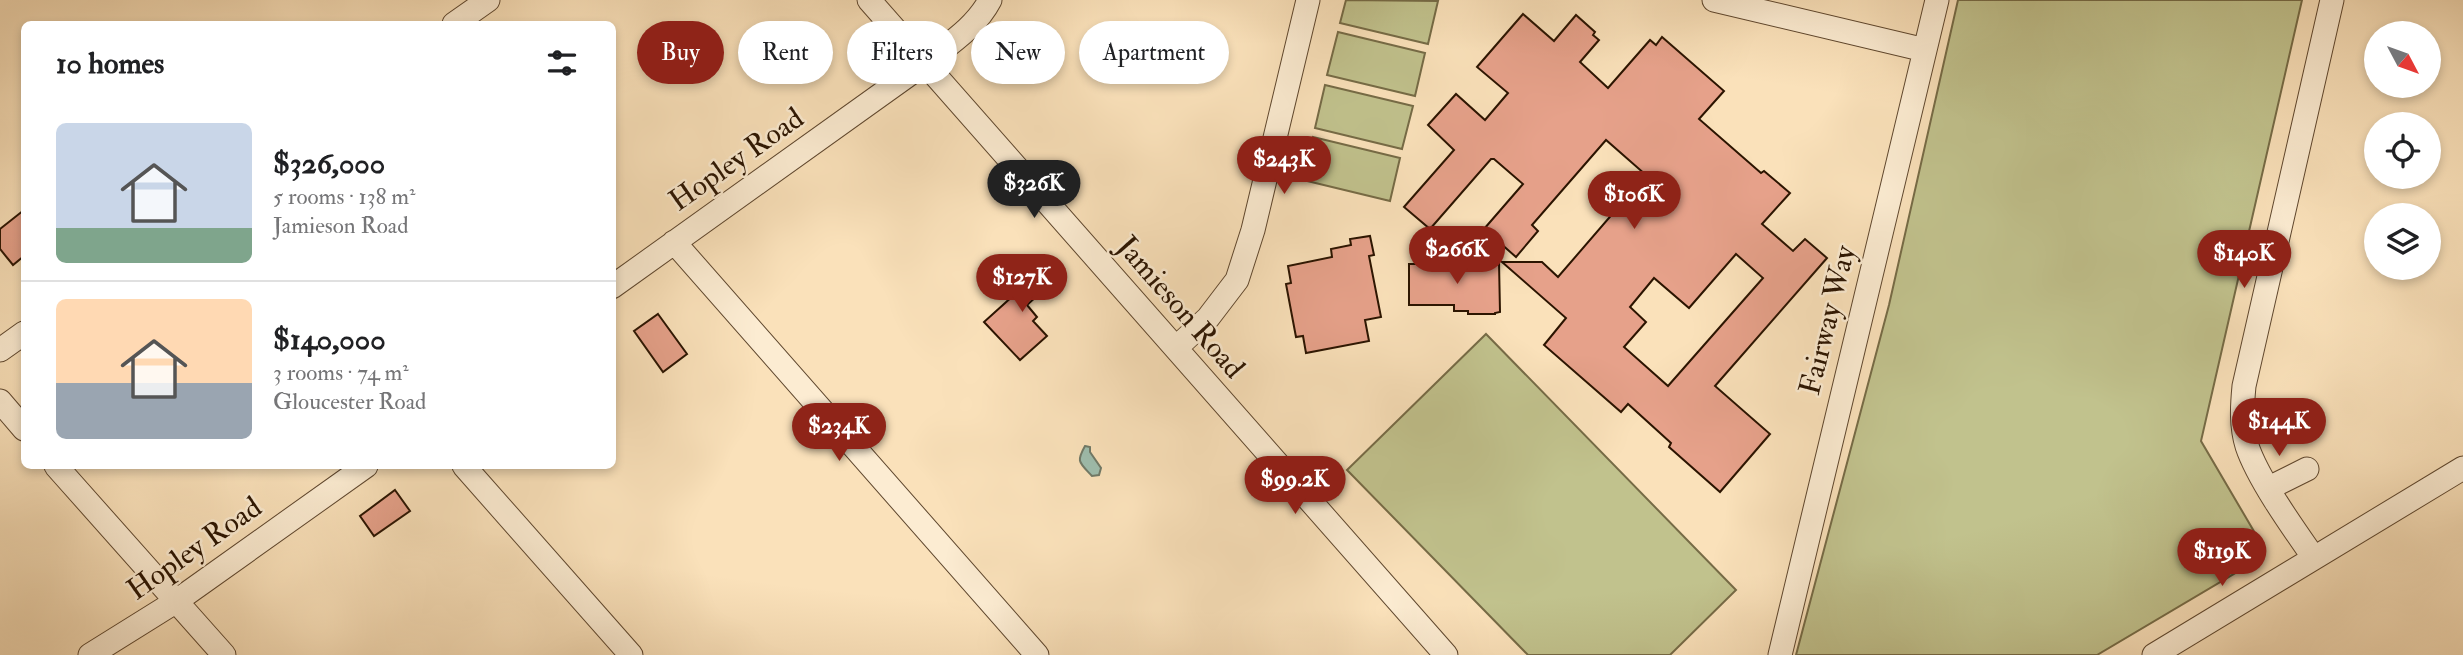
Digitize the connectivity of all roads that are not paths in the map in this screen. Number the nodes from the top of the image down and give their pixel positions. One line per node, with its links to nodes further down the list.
1 (488, 0): 8 (street)
2 (869, 0): 9 (street, Jamieson Road)
3 (990, 0): 10 (street, Hopley Road)
4 (1308, 0): 17 (street)
5 (1714, 0): 11 (street)
6 (1937, 0): 11 (street, Fairway Way)
7 (2332, 0): 26 (street)
8 (458, 21)
9 (888, 21)
10 (957, 38)
11 (1925, 50): 34 (street, Fairway Way)
12 (896, 84): 14 (street, Hopley Road)
13 (943, 84): 17 (street, Jamieson Road)
14 (674, 242): 15 (street, Hopley Road); 32 (street)
15 (616, 284)
16 (21, 335): 18 (street)
17 (1176, 348): 33 (street, Jamieson Road)
18 (0, 350)
19 (0, 401): 20 (street)
20 (21, 426)
21 (2463, 468): 27 (street)
22 (59, 469): 28 (street)
23 (362, 469): 28 (street, Hopley Road)
24 (467, 469): 31 (street)
25 (2307, 469): 26 (street)
26 (2269, 488): 27 (street)
27 (2314, 558): 35 (street)
28 (175, 602): 29 (street, Hopley Road); 30 (street)
29 (90, 655)
30 (224, 655)
31 (631, 655)
32 (1037, 655)
33 (1446, 655)
34 (1780, 655)
35 (2154, 655)

